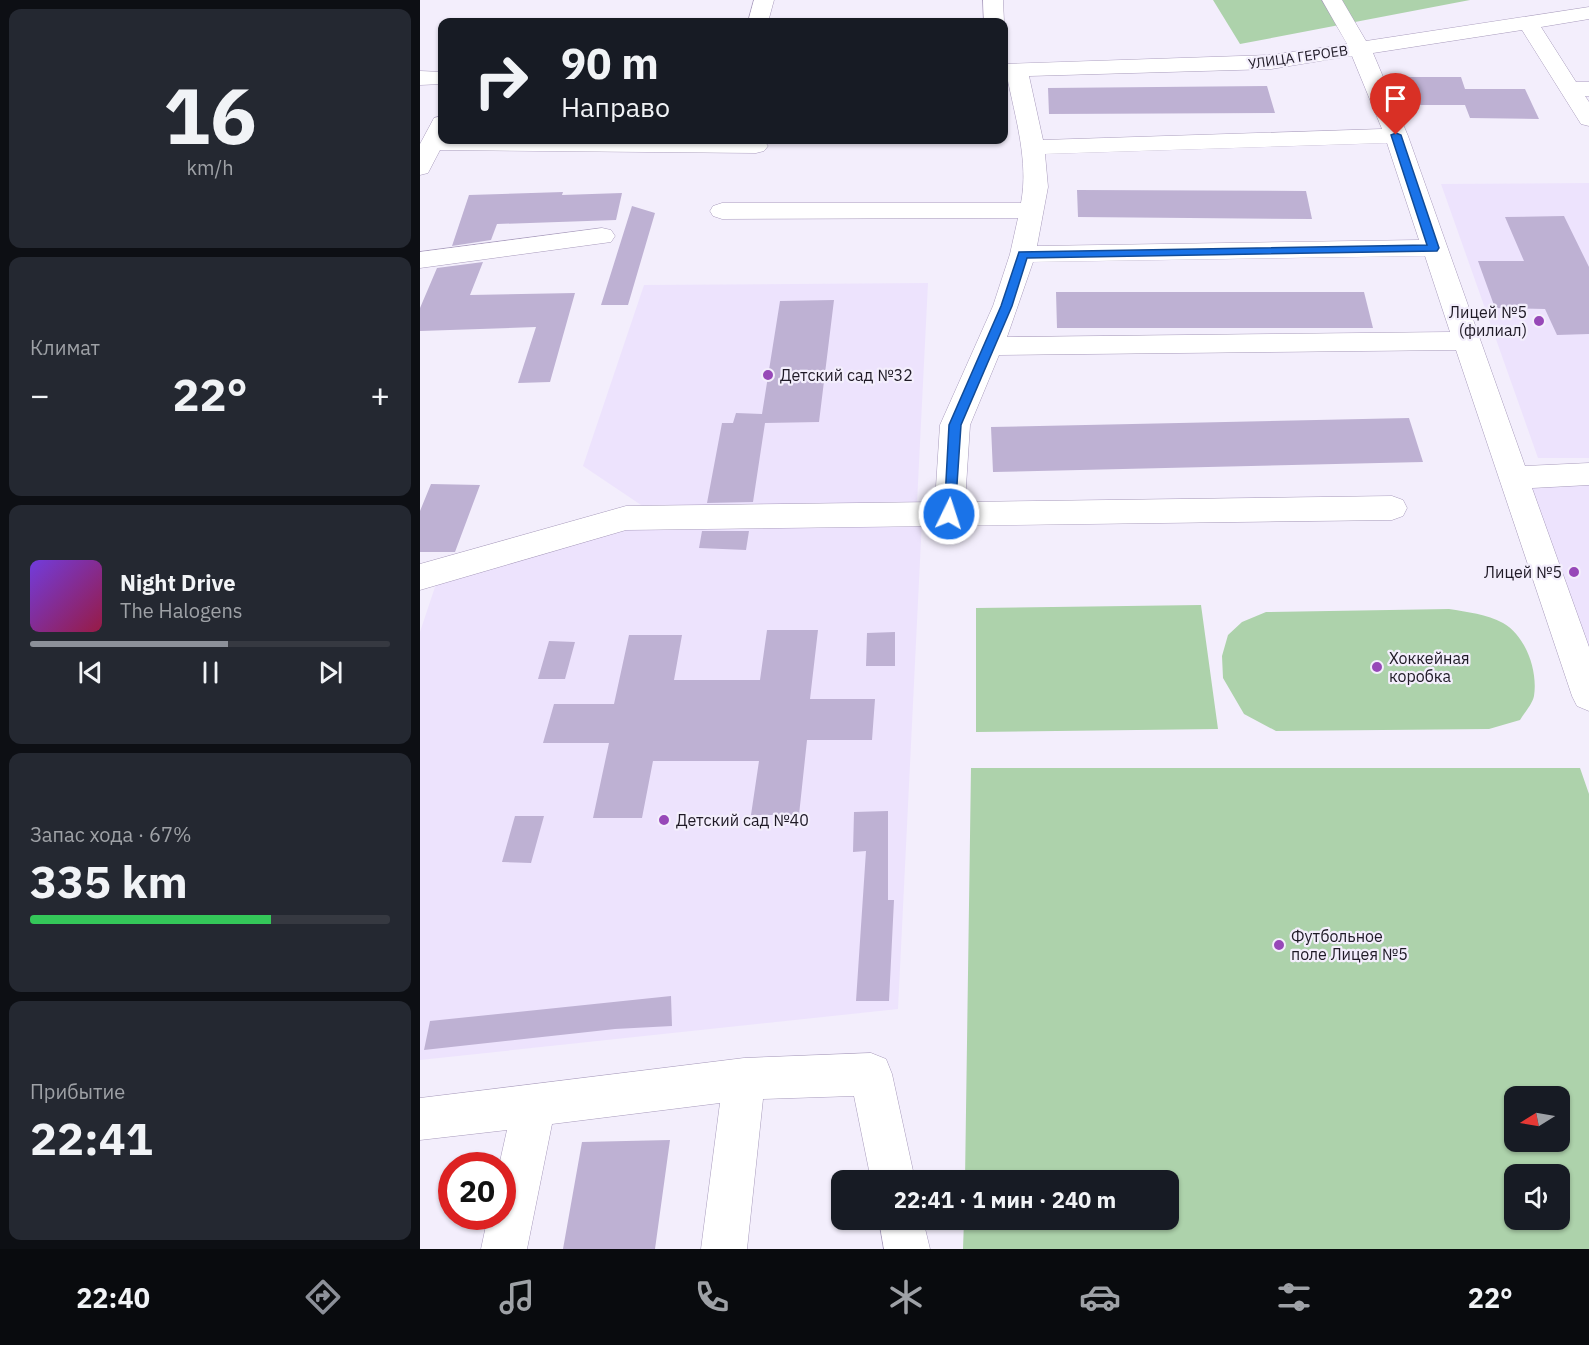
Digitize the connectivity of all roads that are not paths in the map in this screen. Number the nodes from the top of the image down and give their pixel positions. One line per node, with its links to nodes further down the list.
1 (764, 0): 5 (street)
2 (993, 0): 6 (street)
3 (1332, 0): 8 (street)
4 (1589, 13): 7 (street, УЛИЦА ГЕРОЕВ)
5 (759, 18)
6 (994, 18)
7 (1528, 23): 8 (street, УЛИЦА ГЕРОЕВ); 12 (street)
8 (1360, 48): 9 (street, УЛИЦА ГЕРОЕВ); 15 (street)
9 (1010, 70): 18 (street)
10 (420, 78): 11 (street)
11 (438, 78)
12 (1579, 89): 13 (street)
13 (1589, 119)
14 (437, 133): 19 (street)
15 (1396, 135): 18 (street); 23 (street)
16 (707, 144): 17 (street)
17 (756, 146)
18 (1033, 147): 20 (street)
19 (420, 168)
20 (1030, 210): 21 (street); 24 (street)
21 (723, 211)
22 (603, 236): 25 (street)
23 (1434, 248): 24 (street); 26 (street)
24 (1023, 254): 27 (street)
25 (420, 260)
26 (1468, 341): 27 (street); 29 (street)
27 (989, 346): 31 (street)
28 (1589, 474): 29 (street)
29 (1514, 478): 33 (street)
30 (1392, 508): 31 (street)
31 (949, 514): 32 (street)
32 (420, 577)
33 (1589, 696)
34 (744, 1079): 35 (street); 37 (street); 40 (street)
35 (534, 1105): 36 (street); 39 (street)
36 (420, 1119)
37 (890, 1170)
38 (903, 1230): 41 (street)
39 (504, 1249)
40 (724, 1249)
41 (907, 1249)

